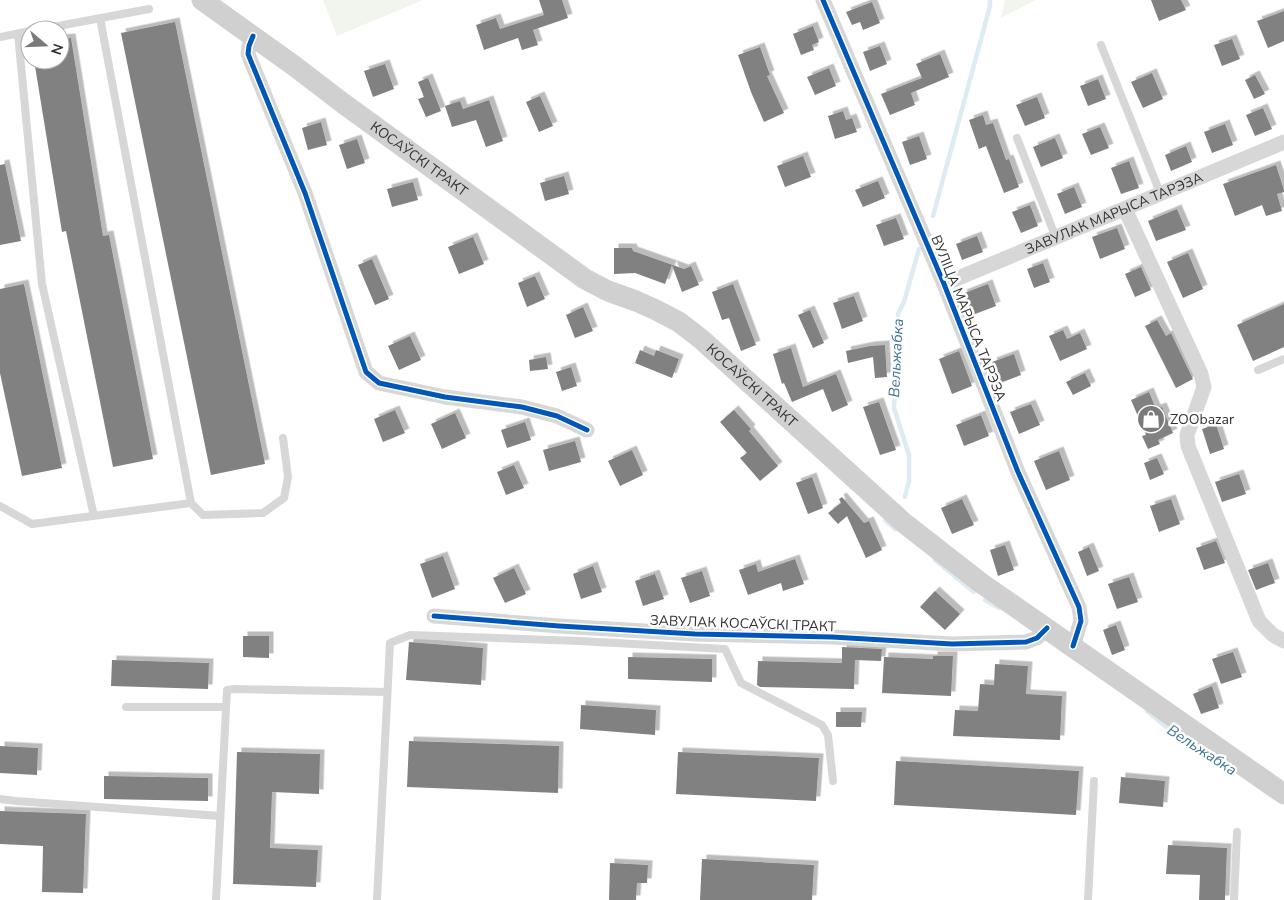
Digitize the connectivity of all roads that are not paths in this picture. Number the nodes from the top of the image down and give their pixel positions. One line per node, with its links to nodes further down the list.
1 (202, 0): 7 (main road, КОСАЎСКІ ТРАКТ)
2 (823, 0): 15 (street, ВУЛІЦА МАРЫСА ТАРЭЗА)
3 (149, 9): 4 (lane)
4 (100, 18): 5 (lane); 20 (lane)
5 (70, 24)
6 (18, 34): 8 (lane); 22 (lane)
7 (253, 36): 18 (street); 24 (main road, КОСАЎСКІ ТРАКТ)
8 (0, 37)
9 (1101, 45): 12 (lane)
10 (1017, 138): 14 (lane)
11 (1284, 142): 12 (street, ЗАВУЛАК МАРЫСА ТАРЭЗА)
12 (1160, 195): 13 (street, ЗАВУЛАК МАРЫСА ТАРЭЗА)
13 (1125, 209): 14 (street, ЗАВУЛАК МАРЫСА ТАРЭЗА); 25 (street)
14 (1056, 238): 15 (street, ЗАВУЛАК МАРЫСА ТАРЭЗА)
15 (944, 284): 26 (street, ВУЛІЦА МАРЫСА ТАРЭЗА)
16 (1284, 359): 17 (lane)
17 (1258, 370)
18 (587, 430)
19 (283, 438): 20 (lane)
20 (191, 503): 22 (lane)
21 (0, 506): 22 (lane)
22 (94, 516)
23 (434, 616): 24 (street, ЗАВУЛАК КОСАЎСКІ ТРАКТ)
24 (1047, 628): 26 (main road, КОСАЎСКІ ТРАКТ)
25 (1284, 641)
26 (1073, 646): 32 (main road, КОСАЎСКІ ТРАКТ)
27 (388, 692): 29 (lane); 30 (lane); 37 (lane)
28 (126, 707): 29 (lane)
29 (226, 707): 34 (lane)
30 (833, 781)
31 (1094, 781): 38 (lane)
32 (1284, 794)
33 (0, 799): 34 (lane)
34 (220, 816): 36 (lane)
35 (1237, 832): 39 (lane)
36 (216, 900)
37 (377, 900)
38 (1088, 900)
39 (1234, 900)

